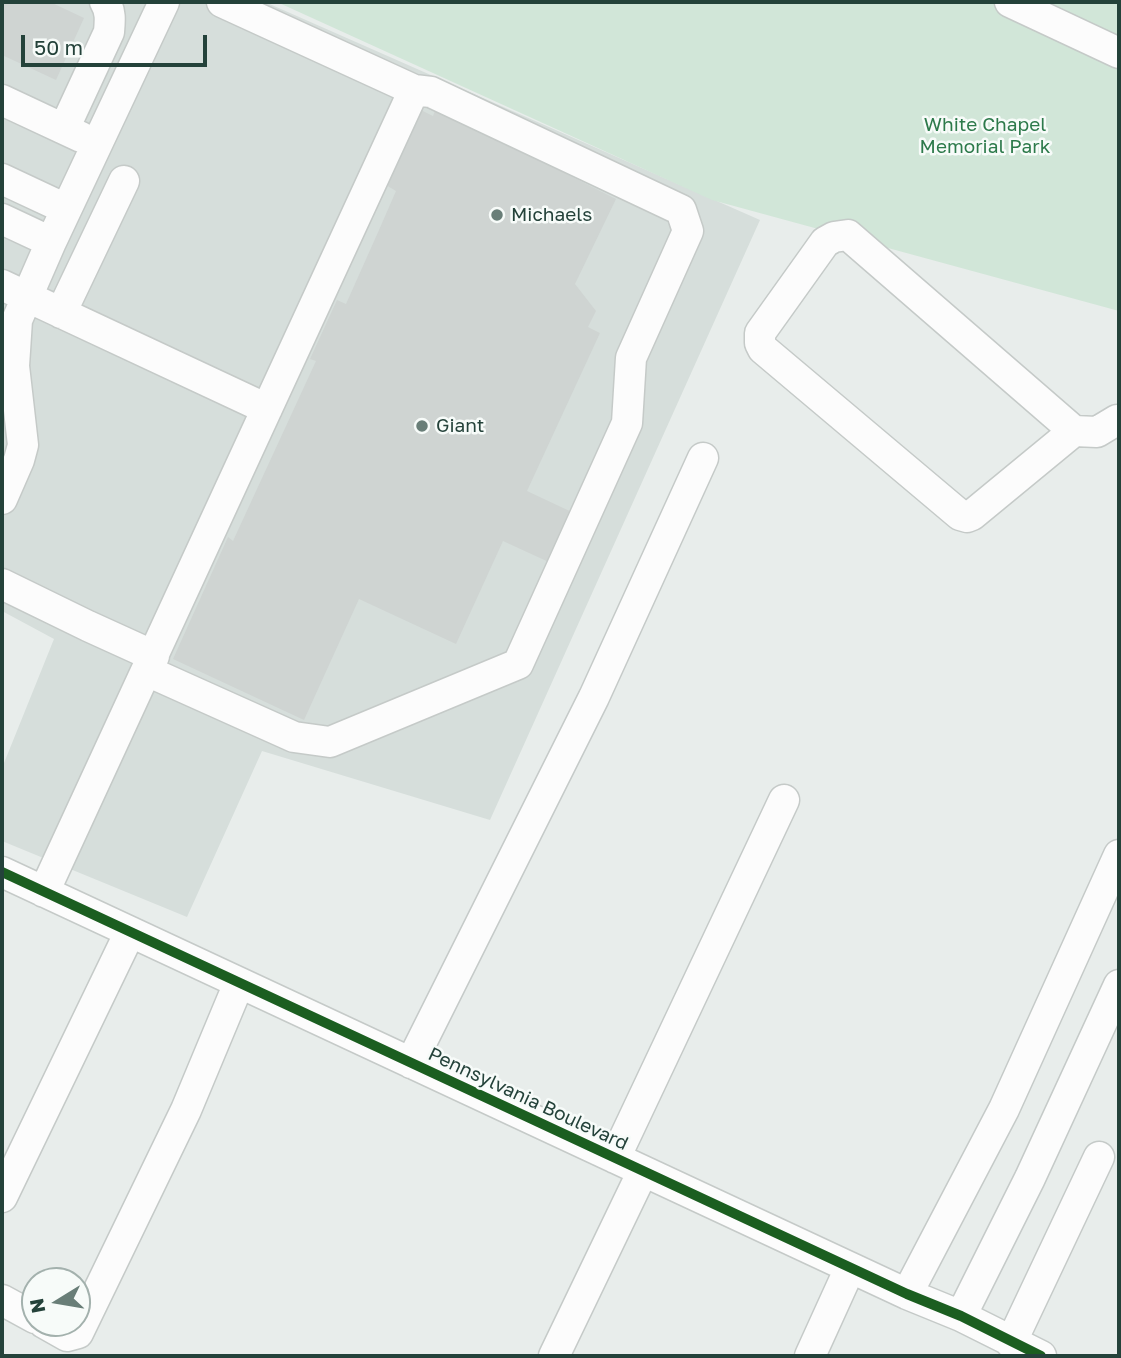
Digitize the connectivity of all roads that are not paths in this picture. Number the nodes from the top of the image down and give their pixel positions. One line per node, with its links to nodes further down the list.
1 (105, 2): 8 (street)
2 (163, 2): 9 (street)
3 (222, 2): 6 (street)
4 (1010, 2): 5 (street)
5 (1119, 53)
6 (414, 90): 17 (street); 24 (street)
7 (2, 100): 8 (street)
8 (64, 129): 9 (street)
9 (97, 144): 12 (street)
10 (2, 179): 12 (street)
11 (124, 181): 16 (street)
12 (66, 209): 14 (street)
13 (2, 219): 14 (street)
14 (51, 242): 15 (street)
15 (14, 291): 16 (street); 20 (street)
16 (61, 313): 17 (street)
17 (267, 409): 24 (street)
18 (1118, 417): 19 (street)
19 (1074, 431): 19 (street)
20 (13, 439): 22 (street)
21 (703, 458): 33 (street)
22 (2, 499)
23 (2, 584): 24 (street)
24 (150, 663): 28 (street)
25 (785, 800): 35 (street)
26 (1119, 855): 39 (street)
27 (4, 879): 28 (street, Pennsylvania Boulevard)
28 (44, 892): 29 (street, Pennsylvania Boulevard)
29 (130, 932): 30 (street, Pennsylvania Boulevard); 37 (street)
30 (239, 983): 33 (street, Pennsylvania Boulevard); 41 (street)
31 (1119, 985): 32 (street)
32 (1109, 1033): 43 (street)
33 (411, 1063): 35 (street, Pennsylvania Boulevard)
34 (1099, 1157): 44 (street)
35 (615, 1158): 36 (street, Pennsylvania Boulevard)
36 (643, 1171): 38 (street, Pennsylvania Boulevard); 45 (street)
37 (2, 1198)
38 (850, 1268): 39 (street, Pennsylvania Boulevard); 46 (street)
39 (907, 1294): 43 (street, Pennsylvania Boulevard)
40 (2, 1300): 42 (street)
41 (91, 1306)
42 (21, 1310)
43 (961, 1316): 44 (street, Pennsylvania Boulevard)
44 (1011, 1343): 47 (street, Pennsylvania Boulevard)
45 (554, 1356)
46 (810, 1356)
47 (1041, 1356)

